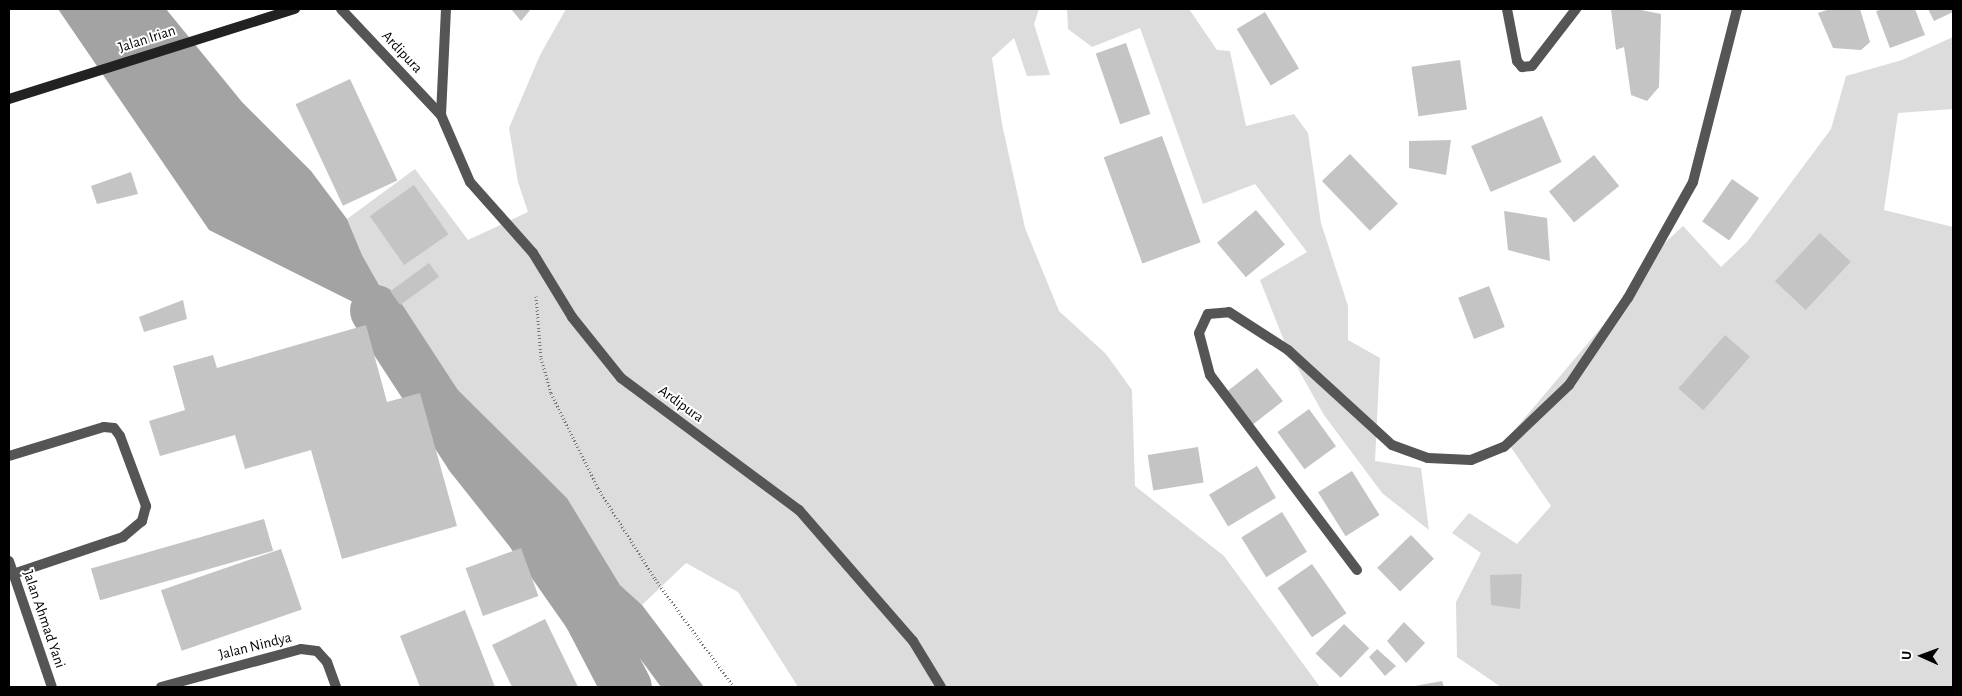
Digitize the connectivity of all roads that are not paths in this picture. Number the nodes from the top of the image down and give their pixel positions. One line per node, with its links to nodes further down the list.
1 (295, 9): 7 (main road, Jalan Irian)
2 (341, 9): 8 (street, Ardipura)
3 (446, 9): 8 (street, Ardipura)
4 (1507, 9): 5 (street)
5 (1576, 9)
6 (1737, 9): 11 (street)
7 (9, 99)
8 (441, 115): 16 (street, Ardipura)
9 (9, 456): 12 (street)
10 (9, 561): 12 (street, Jalan Ahmad Yani)
11 (1357, 570)
12 (13, 574): 13 (street, Jalan Ahmad Yani)
13 (52, 687)
14 (161, 687): 15 (street, Jalan Nindya)
15 (336, 687)
16 (941, 687)

